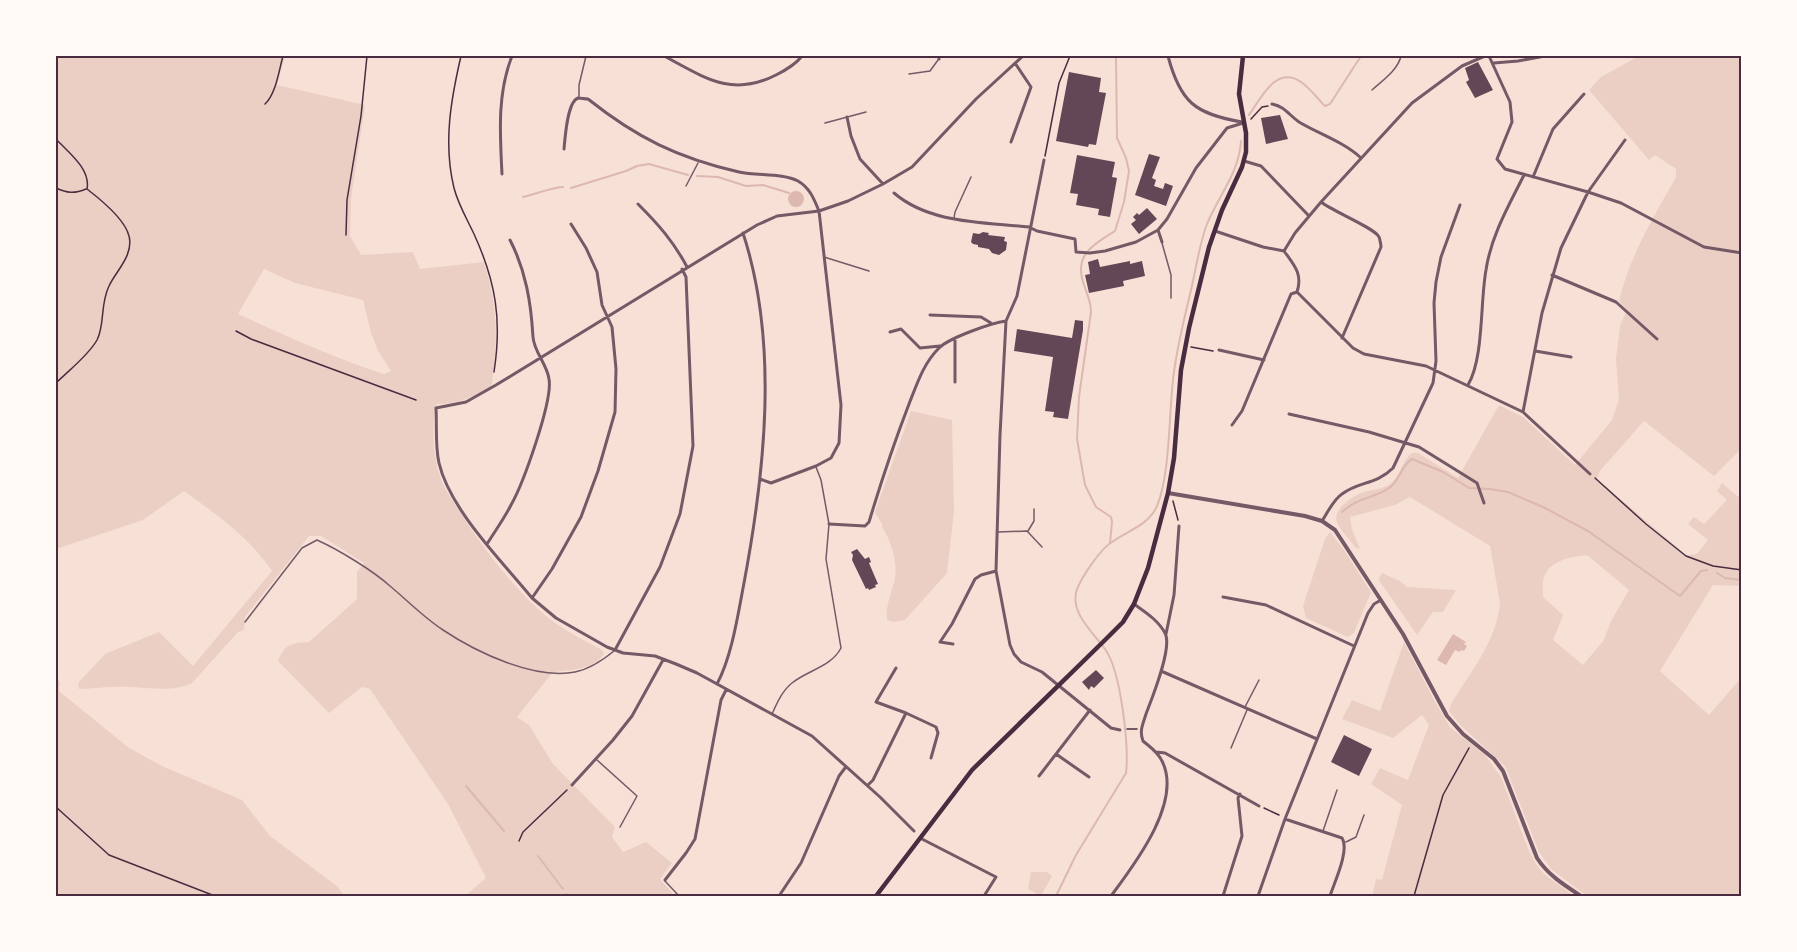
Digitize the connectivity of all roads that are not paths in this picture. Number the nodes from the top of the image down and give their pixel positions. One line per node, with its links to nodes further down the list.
1 (512, 56): 30 (street)
2 (586, 56): 17 (lane)
3 (664, 56): 4 (street)
4 (802, 56)
5 (1023, 56): 12 (street)
6 (1168, 56): 22 (street)
7 (1243, 56): 22 (main road)
8 (1401, 56): 15 (lane)
9 (1487, 56): 13 (street); 26 (street)
10 (1545, 56): 13 (street)
11 (939, 57): 14 (lane)
12 (1015, 63): 24 (street); 34 (street)
13 (1494, 63): 31 (street)
14 (909, 74)
15 (1372, 90)
16 (1584, 94): 33 (street)
17 (579, 98): 25 (street); 29 (street)
18 (1272, 105): 26 (street)
19 (866, 112): 20 (lane)
20 (847, 117): 21 (lane); 34 (street)
21 (825, 123)
22 (1243, 123): 28 (main road); 46 (street)
23 (1625, 140): 36 (street)
24 (1011, 142)
25 (564, 150)
26 (1361, 158): 38 (street)
27 (1044, 160): 45 (street)
28 (1244, 161): 42 (street); 47 (main road)
29 (698, 162): 35 (lane); 41 (street)
30 (502, 174)
31 (1524, 175): 33 (street); 76 (street)
32 (971, 177): 43 (lane)
33 (1533, 177): 36 (street)
34 (883, 184): 41 (street)
35 (686, 186)
36 (1588, 192): 52 (street); 57 (street)
37 (894, 193): 43 (street)
38 (1321, 202): 42 (street); 65 (street)
39 (638, 204): 54 (street)
40 (1460, 205): 74 (street)
41 (819, 211): 48 (street); 53 (street)
42 (1309, 216): 51 (street)
43 (954, 219): 45 (street)
44 (571, 224): 61 (street)
45 (1029, 227): 46 (street); 62 (street)
46 (1158, 230): 50 (street)
47 (1215, 231): 51 (street); 84 (main road)
48 (743, 233): 54 (street); 83 (street)
49 (510, 240): 72 (street)
50 (1162, 242): 59 (lane)
51 (1284, 251): 58 (street)
52 (1742, 253)
53 (823, 257): 56 (lane); 81 (street)
54 (687, 267): 55 (street)
55 (682, 269): 61 (street); 103 (street)
56 (869, 271)
57 (1552, 275): 66 (street); 70 (street)
58 (1297, 292): 65 (street); 73 (street)
59 (1171, 298)
60 (930, 315): 63 (street)
61 (607, 318): 72 (street); 96 (street)
62 (1006, 321): 63 (street); 91 (street)
63 (991, 323): 67 (street)
64 (890, 332): 68 (street)
65 (1342, 338): 74 (street)
66 (1657, 339)
67 (955, 340): 68 (street); 75 (street)
68 (941, 346): 88 (street)
69 (1217, 351): 73 (street)
70 (1535, 351): 71 (street); 77 (street)
71 (1571, 357)
72 (541, 358): 92 (street); 92 (street)
73 (1264, 360): 79 (street)
74 (1434, 372): 76 (street); 80 (street)
75 (954, 382)
76 (1468, 386): 77 (street)
77 (1523, 412): 82 (street)
78 (1289, 414): 80 (street)
79 (1232, 425)
80 (1406, 441): 85 (street); 87 (street)
81 (816, 466): 83 (street); 88 (lane)
82 (1590, 474)
83 (760, 479): 108 (street)
84 (1168, 493): 87 (street); 98 (main road)
85 (1484, 502)
86 (1034, 509): 90 (lane)
87 (1322, 521): 97 (street)
88 (829, 524): 114 (lane)
89 (1179, 526): 100 (street)
90 (1027, 531): 91 (lane); 93 (lane)
91 (997, 532): 94 (street)
92 (487, 544): 96 (street)
93 (1042, 547)
94 (996, 571): 101 (street); 109 (street)
95 (1223, 597): 102 (street)
96 (532, 598): 103 (street)
97 (1381, 600): 102 (street); 146 (street)
98 (1134, 604): 100 (street); 109 (main road)
99 (245, 622): 103 (lane)
100 (1166, 634): 106 (street)
101 (953, 644)
102 (1354, 646): 116 (street)
103 (615, 650): 104 (street)
104 (663, 660): 108 (street); 121 (street)
105 (896, 668): 113 (street)
106 (1161, 671): 111 (street); 118 (street)
107 (1259, 680): 111 (lane)
108 (717, 684): 110 (street)
109 (1059, 685): 112 (street); 135 (main road)
110 (726, 690): 114 (street); 137 (street)
111 (1246, 708): 116 (street); 117 (lane)
112 (1090, 710): 115 (street); 119 (street)
113 (906, 713): 120 (street); 126 (street)
114 (771, 715): 122 (street)
115 (1120, 730)
116 (1317, 739): 131 (street)
117 (1231, 748)
118 (1156, 752): 128 (street); 142 (street)
119 (1056, 753): 123 (street); 124 (street)
120 (931, 758)
121 (596, 759): 125 (street); 132 (lane)
122 (845, 767): 126 (street); 139 (street)
123 (1039, 776)
124 (1089, 777)
125 (572, 785)
126 (868, 786): 133 (street)
127 (1337, 790): 134 (lane)
128 (1240, 794): 129 (street); 143 (street)
129 (1260, 806)
130 (1364, 815): 136 (lane)
131 (1285, 819): 134 (street); 144 (street)
132 (620, 827)
133 (914, 831)
134 (1323, 832): 136 (street)
135 (920, 838): 140 (main road); 141 (street)
136 (1345, 843): 145 (street)
137 (664, 880): 138 (lane)
138 (679, 897)
139 (779, 897)
140 (876, 897)
141 (984, 897)
142 (1111, 897)
143 (1223, 897)
144 (1258, 897)
145 (1330, 897)
146 (1581, 897)

